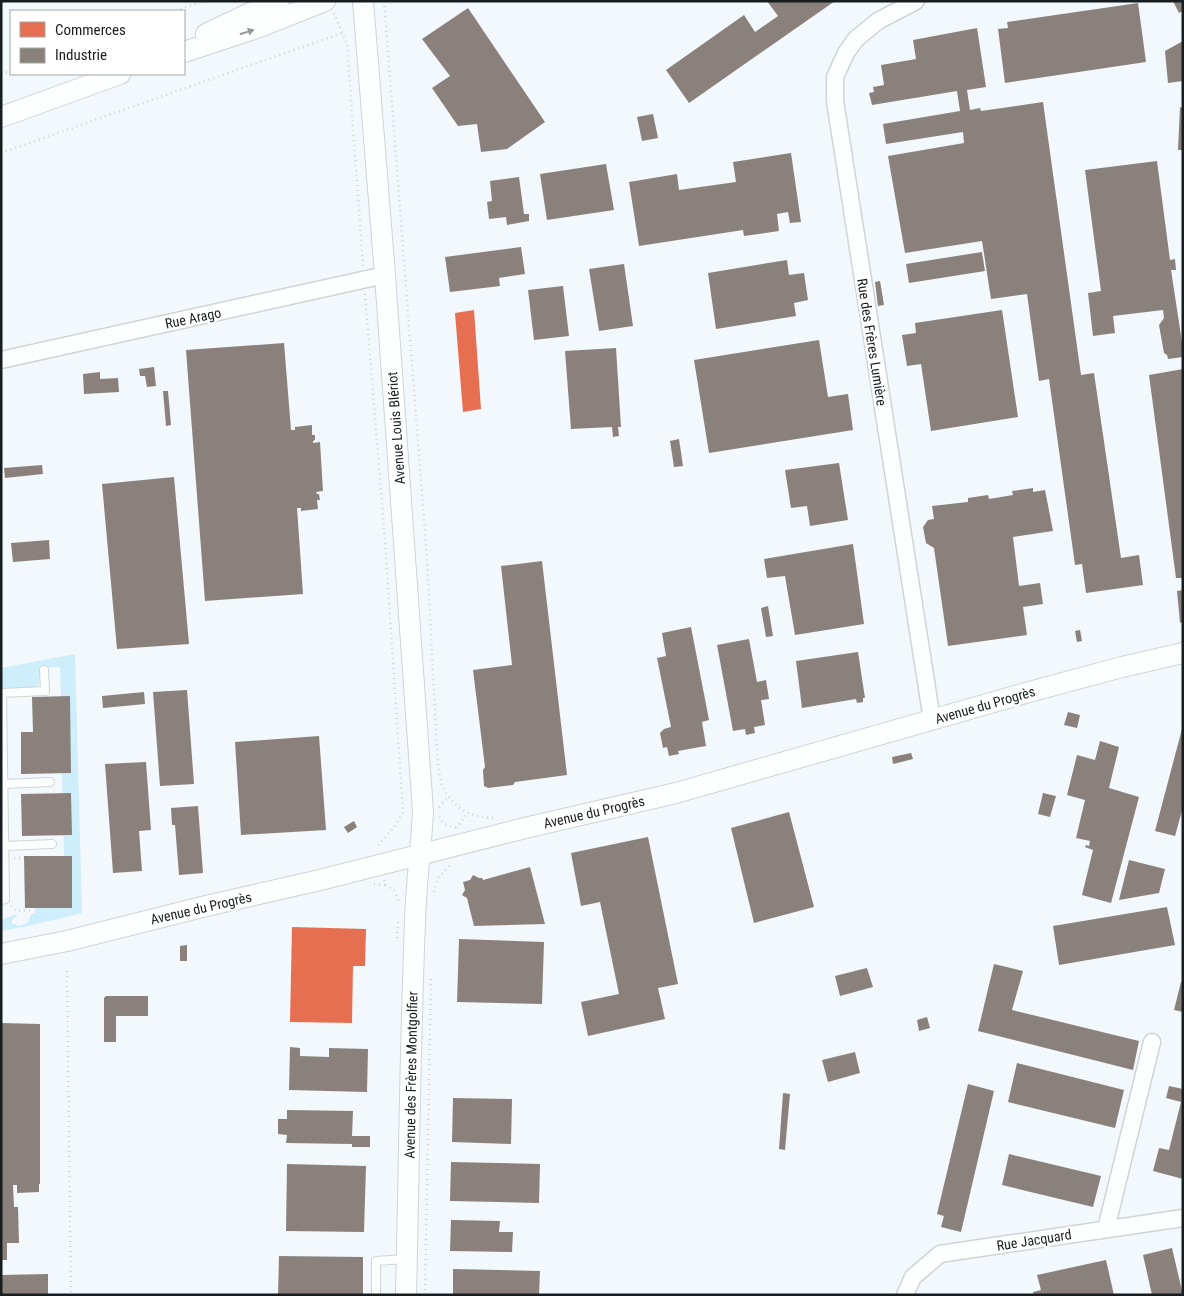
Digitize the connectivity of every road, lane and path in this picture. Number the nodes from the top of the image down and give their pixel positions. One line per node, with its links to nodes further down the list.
1 (203, 1): 7 (path)
2 (279, 1): 9 (street)
3 (363, 1): 14 (street, Avenue Louis Blériot)
4 (384, 1): 23 (path)
5 (916, 1): 19 (street, Rue des Frères Lumière)
6 (328, 5): 8 (path); 10 (street, one-way to 6)
7 (179, 10)
8 (342, 33): 13 (path); 15 (path)
9 (185, 44)
10 (185, 52)
11 (117, 75): 12 (street)
12 (1, 117)
13 (1, 153)
14 (385, 275): 15 (street, Rue Arago); 29 (street, Avenue Louis Blériot)
15 (364, 280): 16 (street, Rue Arago); 31 (path)
16 (1, 360)
17 (1183, 653): 19 (street, Avenue du Progrès)
18 (44, 670): 20 (lane)
19 (932, 720): 29 (street, Avenue du Progrès)
20 (2, 748): 22 (lane)
21 (50, 782): 22 (lane)
22 (3, 784): 26 (lane)
23 (468, 813): 24 (path); 25 (path)
24 (494, 818)
25 (456, 828)
26 (3, 829): 28 (lane)
27 (52, 844): 28 (lane)
28 (5, 846): 33 (lane)
29 (421, 856): 31 (street, Avenue du Progrès); 42 (street, Avenue des Frères Montgolfier)
30 (457, 860): 32 (path)
31 (380, 865): 34 (path); 36 (street, Avenue du Progrès)
32 (432, 896)
33 (3, 900): 35 (path)
34 (400, 904)
35 (32, 910)
36 (1, 954)
37 (431, 967): 46 (path)
38 (68, 971): 43 (path)
39 (1152, 1042): 41 (street)
40 (1183, 1218): 41 (street, Rue Jacquard)
41 (1106, 1229): 47 (street, Rue Jacquard)
42 (407, 1259): 44 (lane); 45 (street, Avenue des Frères Montgolfier)
43 (71, 1295)
44 (376, 1295)
45 (406, 1295)
46 (425, 1295)
47 (906, 1295)

